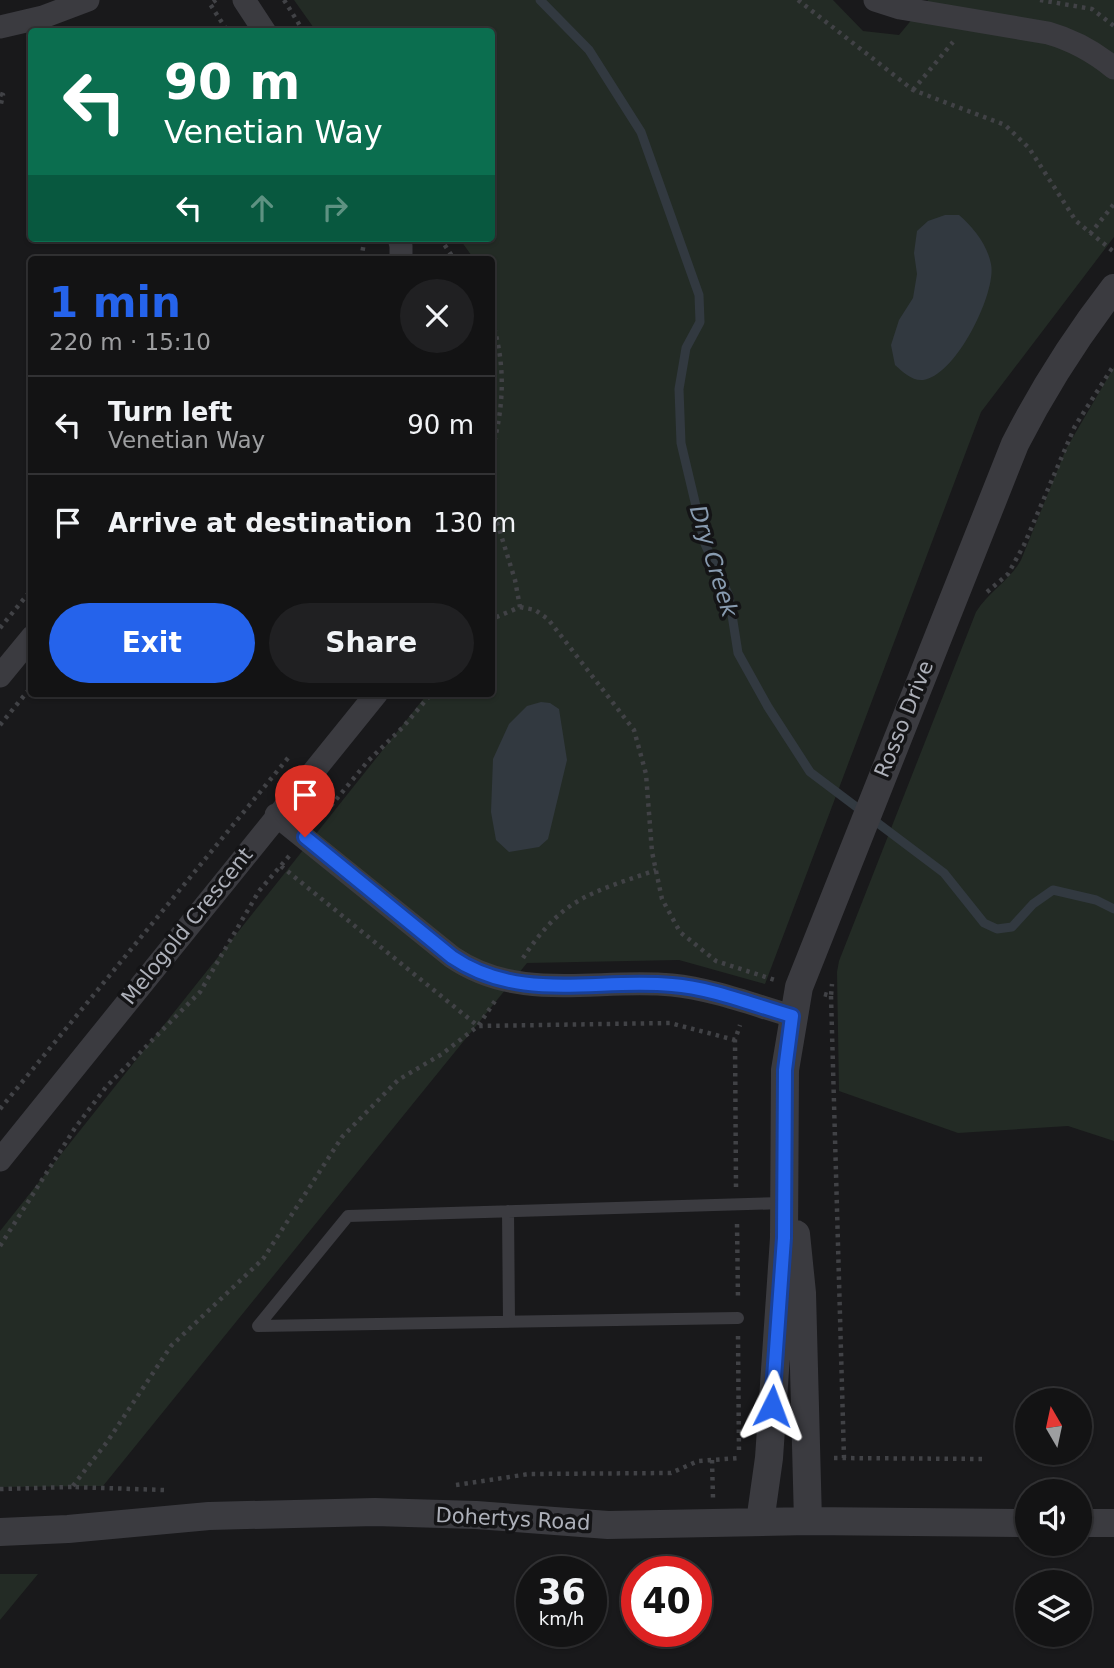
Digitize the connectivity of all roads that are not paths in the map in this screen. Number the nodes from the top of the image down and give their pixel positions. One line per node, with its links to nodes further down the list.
1 (88, 0): 4 (street)
2 (244, 0): 5 (street)
3 (875, 0): 6 (street)
4 (0, 27)
5 (262, 28)
6 (1114, 68)
7 (1114, 288): 12 (street, Rosso Drive)
8 (28, 642): 9 (street)
9 (0, 676)
10 (374, 697): 11 (street, Melogold Crescent)
11 (276, 815): 12 (street); 13 (street, Melogold Crescent)
12 (792, 1016): 14 (street, Rosso Drive)
13 (0, 1160)
14 (784, 1191): 15 (lane); 18 (street, Rosso Drive); 19 (street, Rosso Drive)
15 (508, 1211): 17 (lane); 17 (lane)
16 (738, 1318): 17 (lane)
17 (509, 1321)
18 (808, 1521): 19 (street, Dohertys Road); 20 (street, Dohertys Road)
19 (760, 1522): 23 (street, Dohertys Road)
20 (1015, 1523)
21 (1092, 1523): 22 (street)
22 (1114, 1523)
23 (0, 1532)

